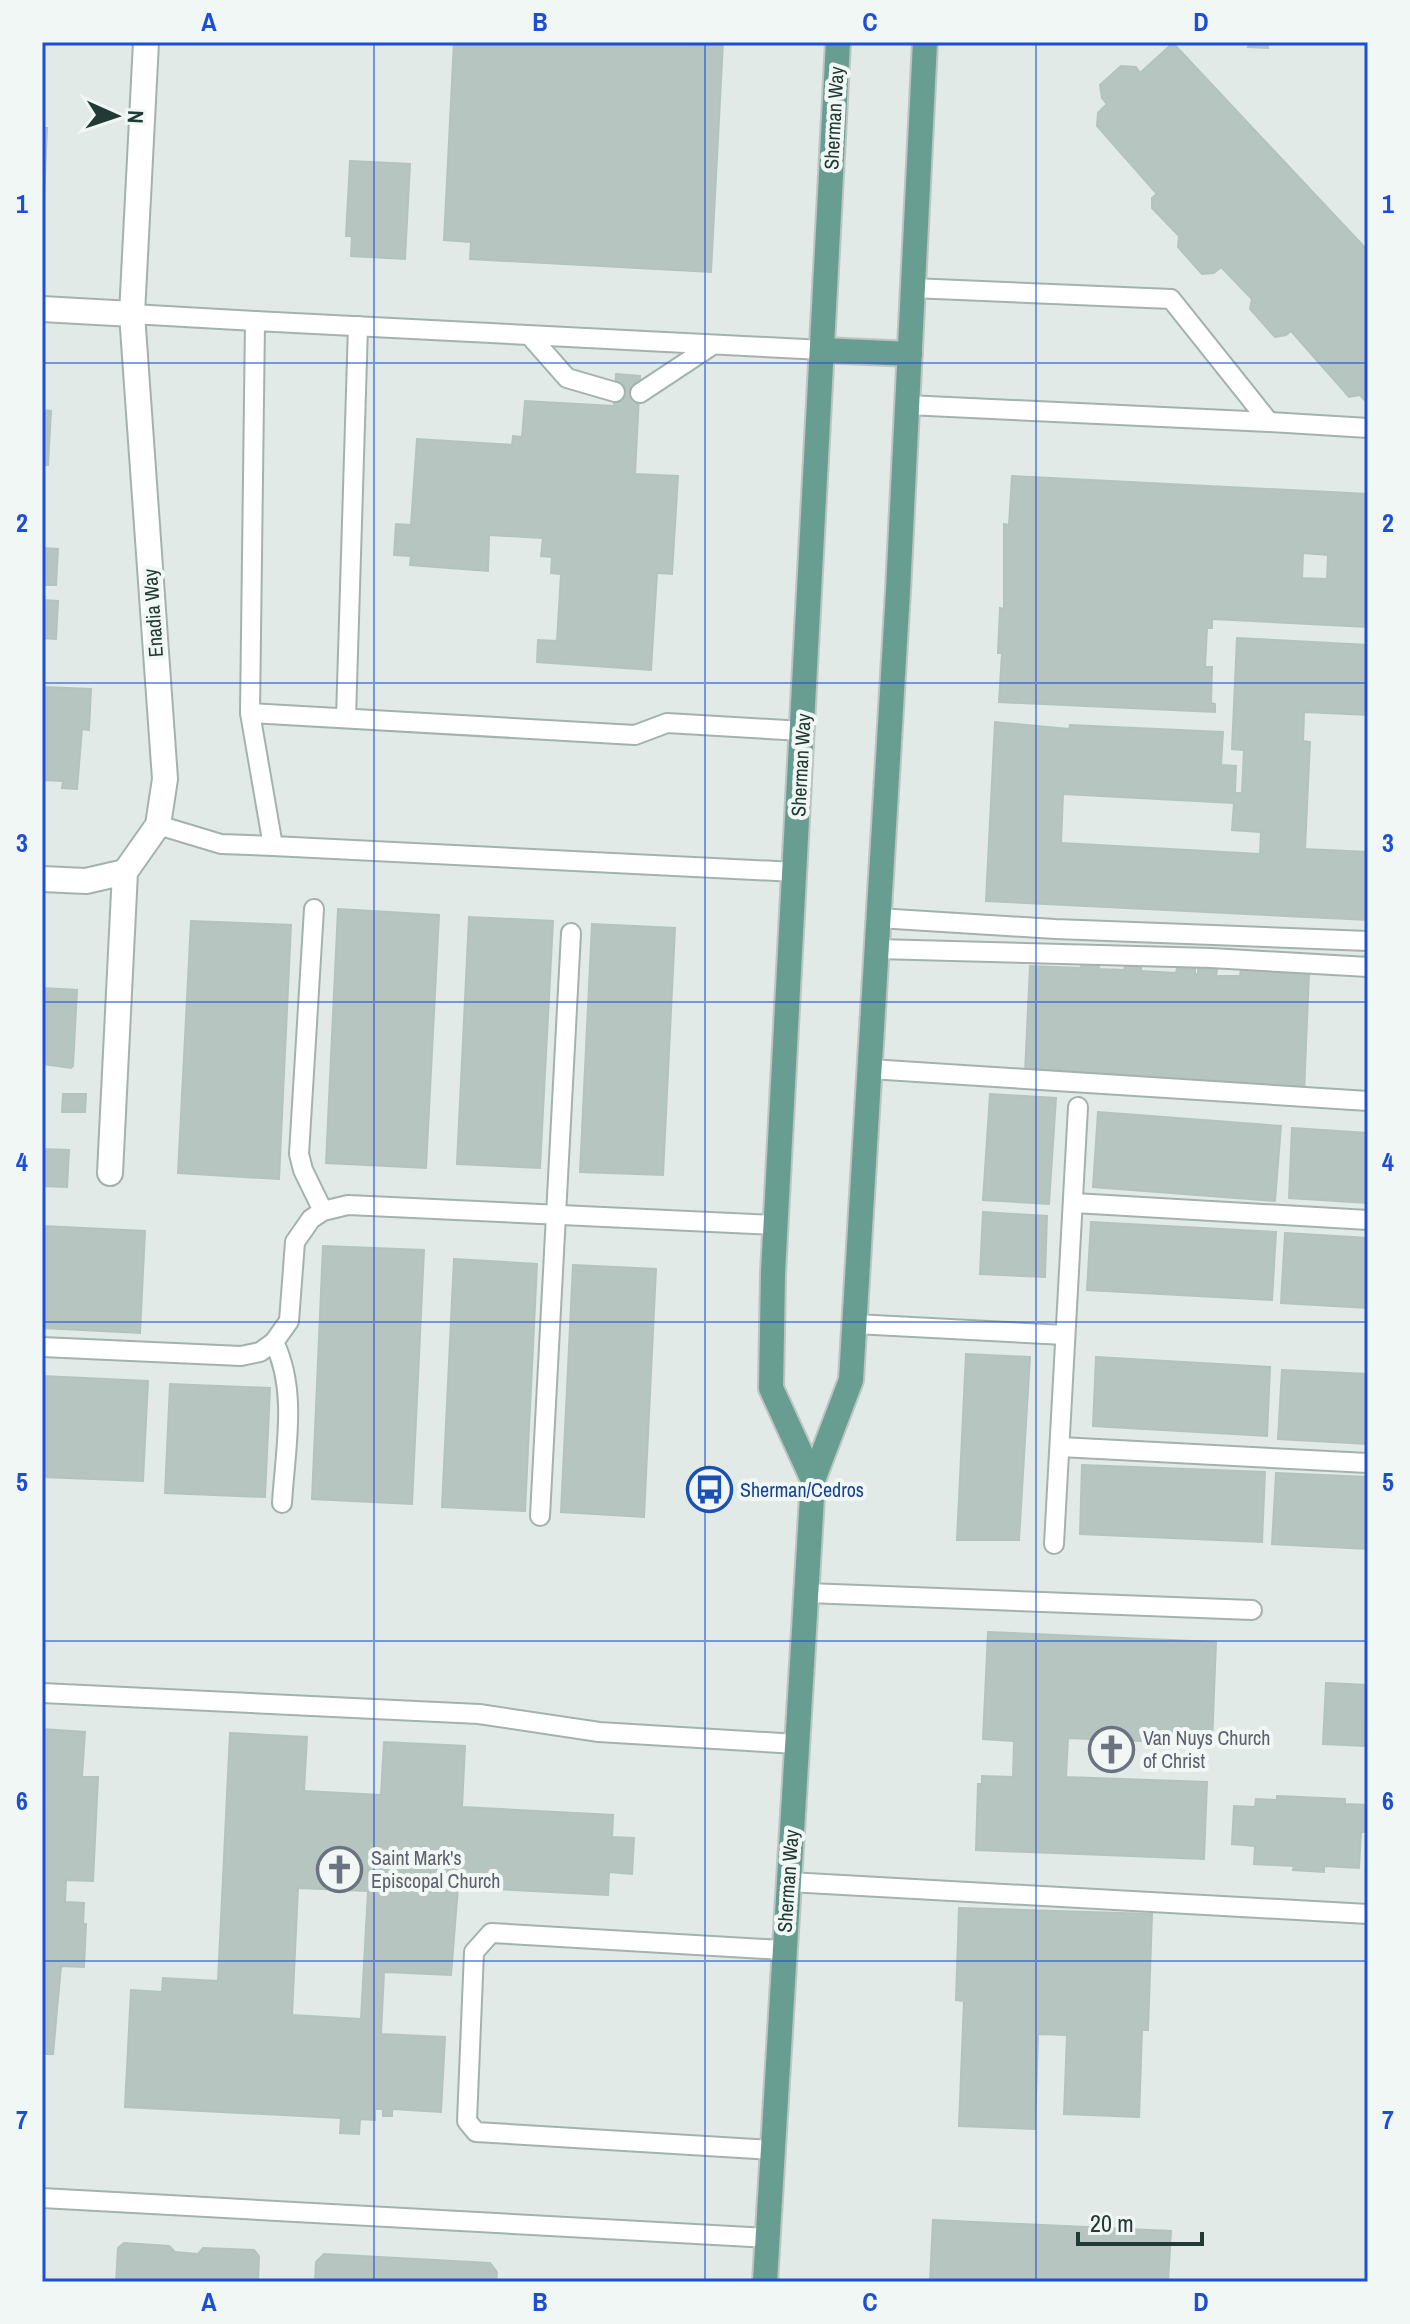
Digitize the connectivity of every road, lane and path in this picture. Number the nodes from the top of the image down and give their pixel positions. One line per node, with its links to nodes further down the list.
1 (146, 42): 6 (street, Enadia Way)
2 (838, 42): 11 (main road, Sherman Way)
3 (925, 42): 4 (main road, Sherman Way)
4 (912, 288): 12 (main road, Sherman Way); 16 (lane)
5 (42, 309): 6 (street)
6 (132, 314): 7 (lane); 21 (street, Enadia Way)
7 (255, 321): 8 (lane); 18 (lane)
8 (358, 326): 9 (lane); 19 (lane)
9 (530, 336): 10 (lane); 13 (lane)
10 (711, 346): 11 (lane); 14 (lane)
11 (823, 350): 12 (main road); 20 (main road, Sherman Way)
12 (910, 354): 15 (main road, Sherman Way)
13 (615, 392)
14 (640, 393)
15 (907, 405): 16 (lane); 27 (main road, Sherman Way)
16 (1269, 422): 17 (lane)
17 (1368, 428)
18 (250, 713): 19 (lane); 22 (lane)
19 (346, 718): 20 (lane)
20 (802, 731): 24 (main road, Sherman Way)
21 (158, 825): 22 (lane); 23 (street, Enadia Way)
22 (273, 846): 24 (lane)
23 (125, 872): 25 (street); 35 (street)
24 (795, 872): 40 (main road, Sherman Way)
25 (42, 879)
26 (314, 909): 37 (lane)
27 (878, 918): 29 (lane); 30 (main road, Sherman Way)
28 (571, 933): 38 (lane)
29 (1368, 941)
30 (877, 949): 31 (lane); 32 (main road, Sherman Way)
31 (1368, 967)
32 (870, 1069): 33 (lane); 41 (main road, Sherman Way)
33 (1368, 1101)
34 (1078, 1107): 36 (lane)
35 (110, 1173)
36 (1074, 1203): 39 (lane); 42 (lane)
37 (323, 1211): 38 (lane); 43 (lane)
38 (557, 1214): 40 (lane); 49 (lane)
39 (1368, 1220)
40 (776, 1225): 47 (main road, Sherman Way)
41 (855, 1324): 42 (lane); 47 (main road, Sherman Way)
42 (1065, 1335): 45 (lane)
43 (274, 1342): 44 (lane); 48 (lane)
44 (42, 1347)
45 (1060, 1447): 46 (lane); 50 (lane)
46 (1368, 1463)
47 (813, 1480): 51 (main road, Sherman Way)
48 (282, 1503)
49 (540, 1516)
50 (1054, 1544)
51 (807, 1593): 52 (lane); 54 (main road, Sherman Way)
52 (1252, 1610)
53 (42, 1693): 54 (lane)
54 (797, 1744): 55 (main road, Sherman Way)
55 (789, 1882): 56 (lane); 57 (main road, Sherman Way)
56 (1368, 1914)
57 (783, 1950): 58 (main road, Sherman Way); 58 (lane)
58 (773, 2150): 60 (main road, Sherman Way)
59 (42, 2198): 60 (lane)
60 (767, 2238): 61 (main road, Sherman Way)
61 (765, 2282)

